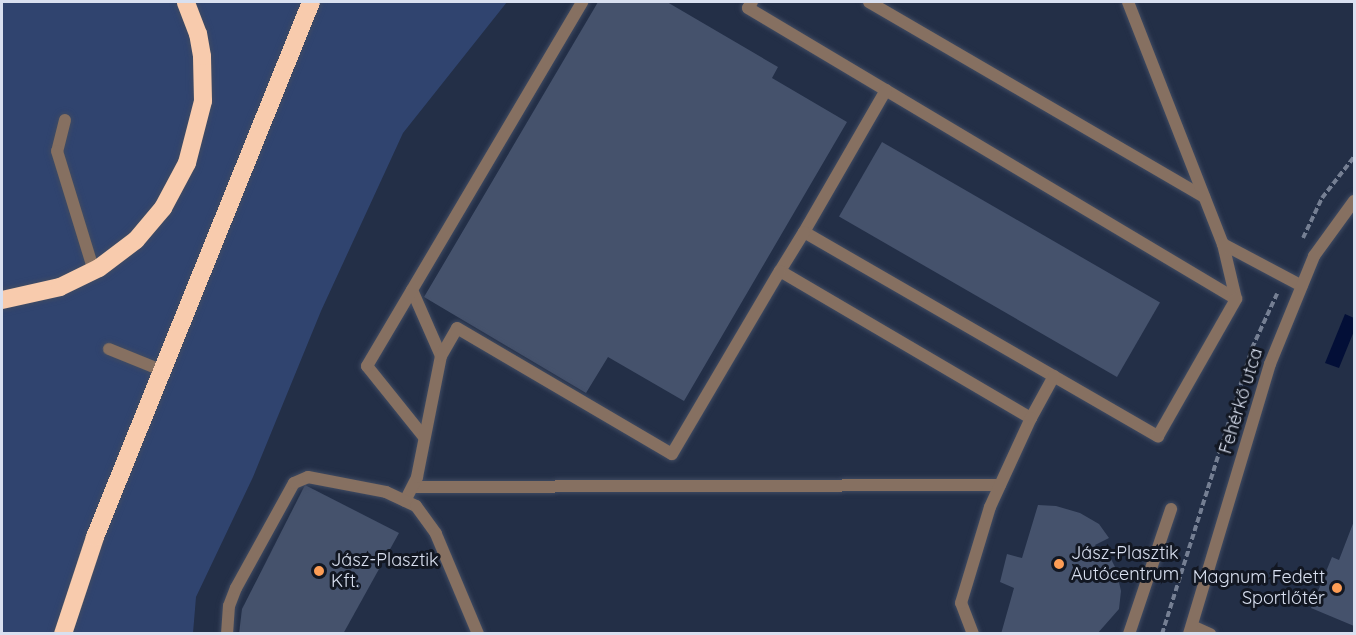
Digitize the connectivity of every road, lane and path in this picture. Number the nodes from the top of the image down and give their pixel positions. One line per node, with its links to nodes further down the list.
1 (186, 2): 13 (highway)
2 (311, 2): 21 (highway)
3 (582, 2): 16 (street)
4 (869, 2): 9 (street)
5 (1128, 2): 9 (street)
6 (746, 4): 7 (street)
7 (886, 90): 11 (street); 17 (street)
8 (65, 120): 13 (street)
9 (1204, 197): 12 (street)
10 (1354, 201): 15 (street, Fehérkő utca)
11 (804, 232): 14 (street); 22 (street)
12 (1223, 244): 15 (street); 17 (street)
13 (94, 271): 18 (highway)
14 (780, 271): 20 (street); 23 (street)
15 (1302, 286): 29 (street, Fehérkő utca)
16 (412, 290): 20 (street); 24 (street)
17 (1236, 299): 22 (street)
18 (2, 300)
19 (109, 349): 21 (street)
20 (441, 356): 24 (street)
21 (161, 370): 30 (highway)
22 (1054, 376): 23 (street)
23 (1031, 418): 25 (street)
24 (424, 437): 26 (street)
25 (1000, 485): 26 (street); 33 (street)
26 (413, 487): 27 (street)
27 (405, 501): 31 (street); 32 (street)
28 (1171, 509): 34 (street)
29 (1190, 630): 35 (street, Fehérkő utca)
30 (63, 633)
31 (226, 633)
32 (478, 633)
33 (973, 633)
34 (1129, 633)
35 (1210, 633)

